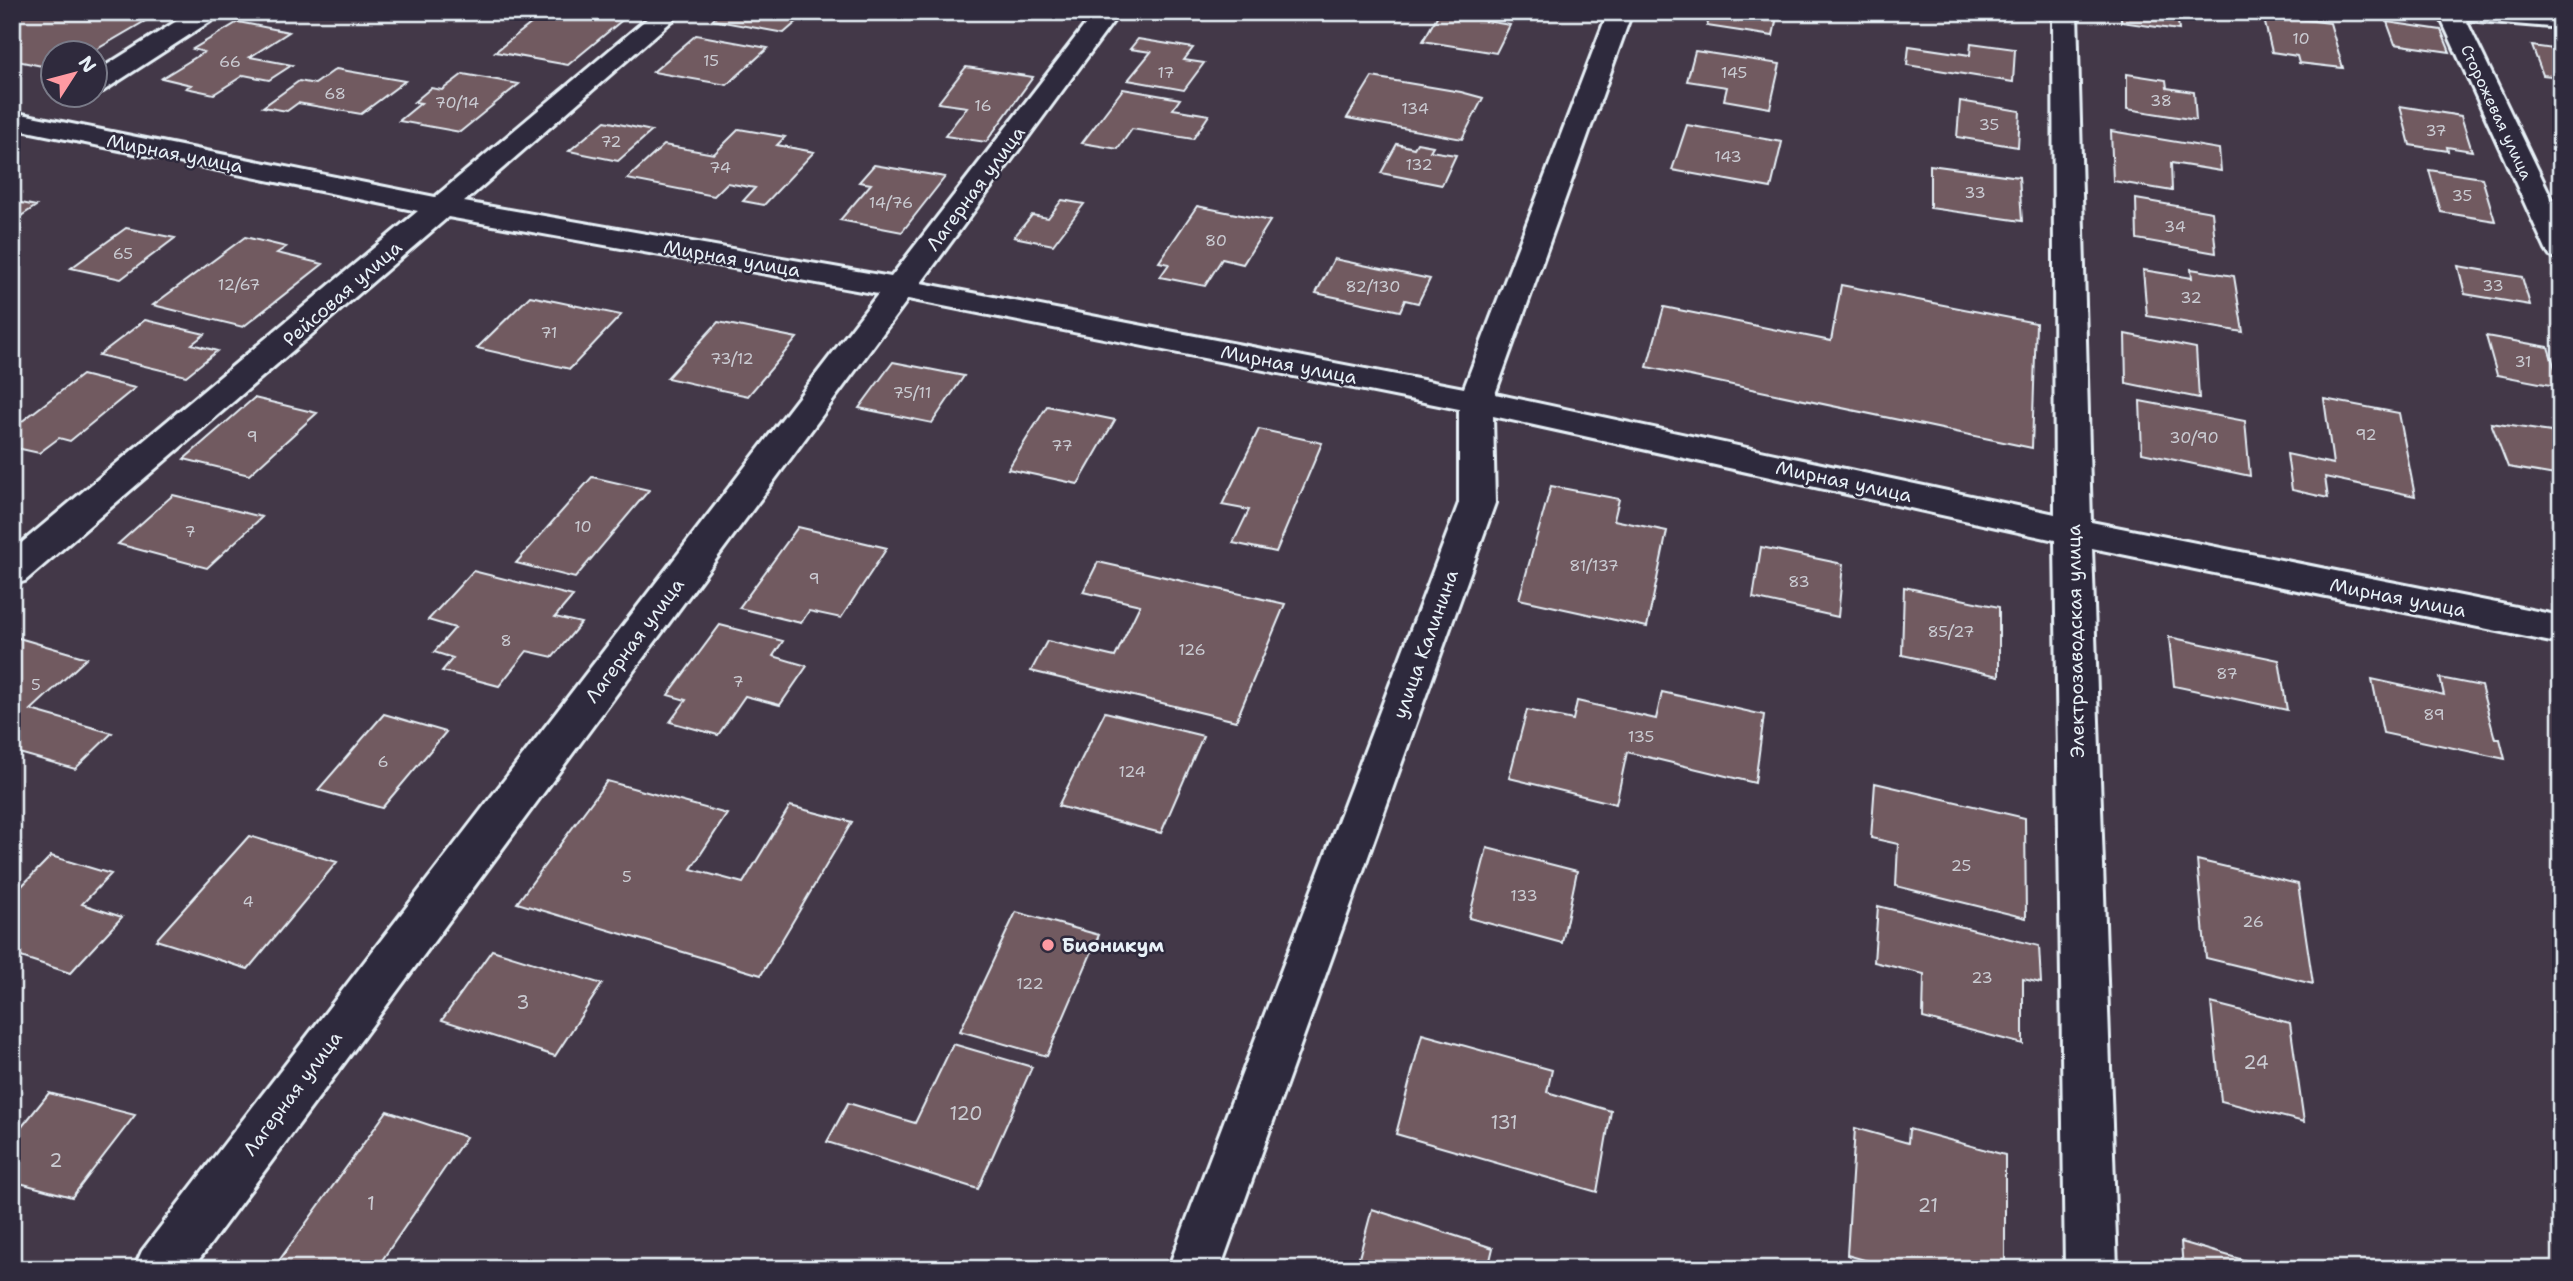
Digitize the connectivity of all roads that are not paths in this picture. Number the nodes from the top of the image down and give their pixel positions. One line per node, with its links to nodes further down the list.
1 (208, 12): 8 (street)
2 (670, 12): 11 (street, Рейсовая улица)
3 (1108, 12): 13 (street, Лагерная улица)
4 (1619, 12): 14 (street, улица Калинина)
5 (2066, 12): 15 (street, Электрозаводская улица)
6 (2453, 12): 7 (street); 12 (street, Сторожевая улица)
7 (2561, 21)
8 (108, 76)
9 (55, 108): 10 (street)
10 (19, 128): 11 (street, Мирная улица)
11 (442, 207): 13 (street, Мирная улица); 16 (street, Рейсовая улица)
12 (2561, 250)
13 (899, 288): 14 (street, Мирная улица); 18 (street, Лагерная улица)
14 (1476, 401): 15 (street, Мирная улица); 19 (street, улица Калинина)
15 (2073, 531): 17 (street, Мирная улица); 20 (street, Электрозаводская улица)
16 (12, 572)
17 (2561, 630)
18 (160, 1269)
19 (1194, 1269)
20 (2091, 1269)

